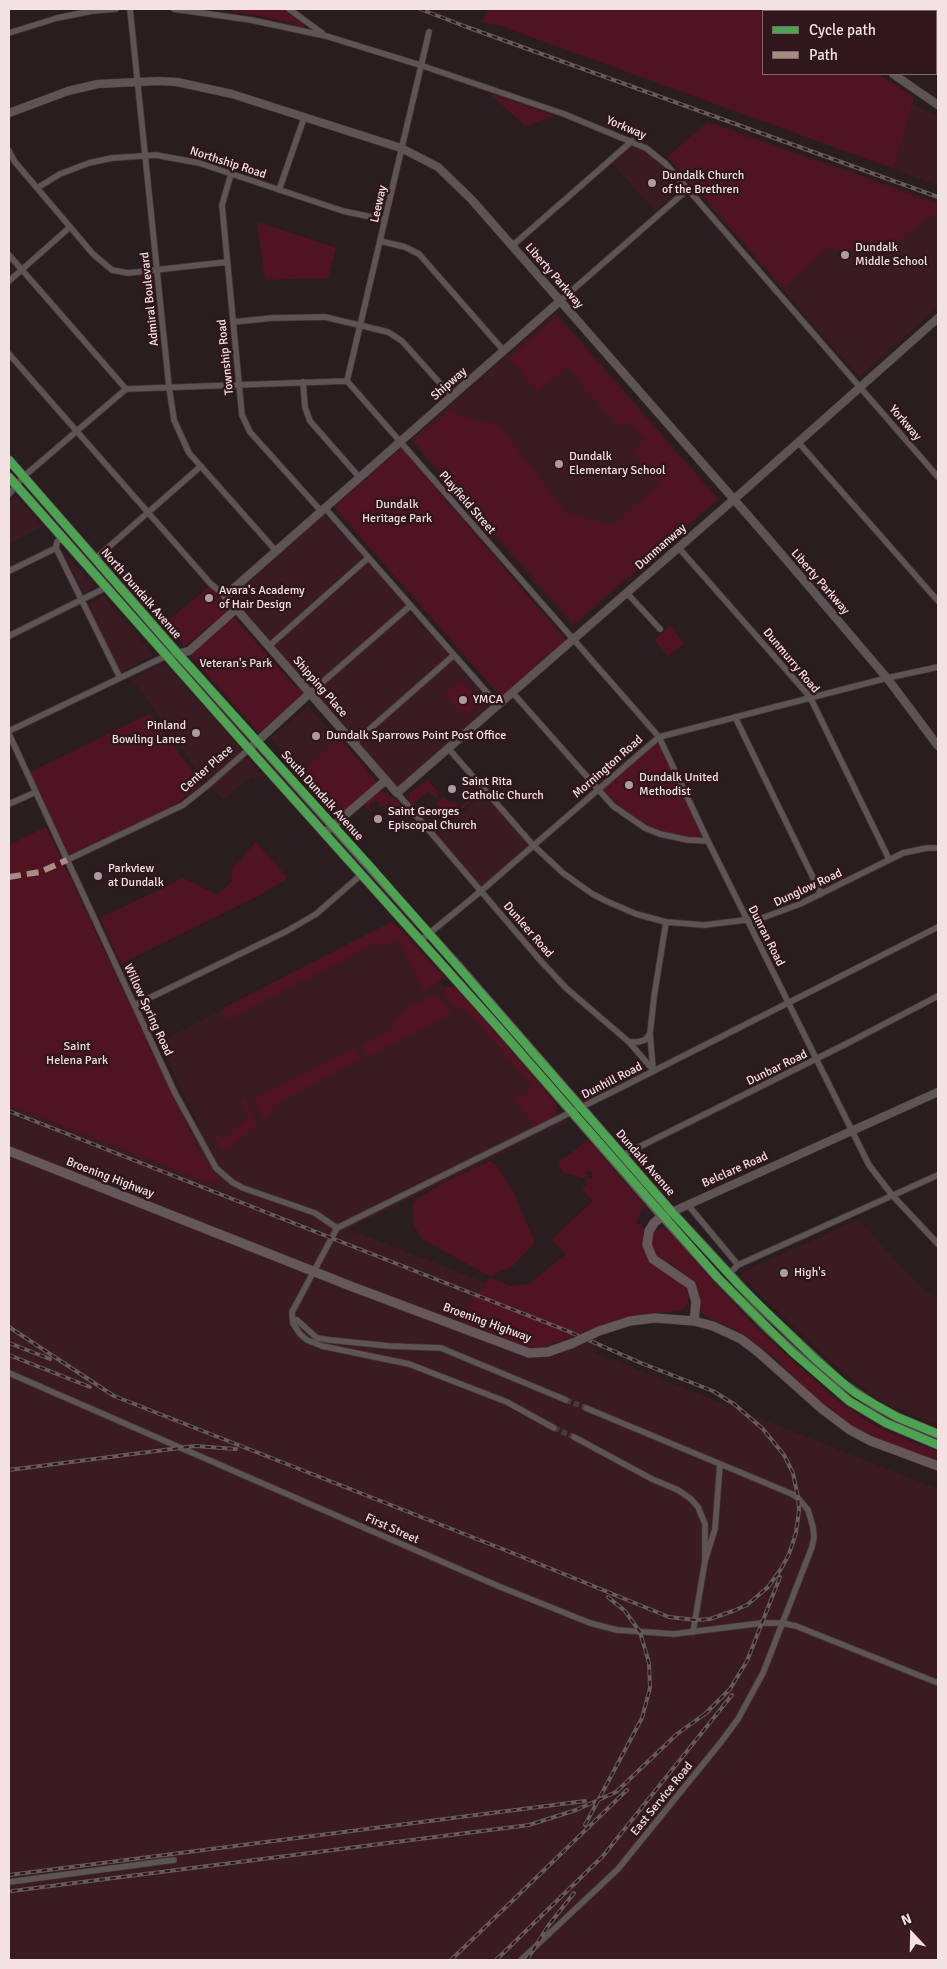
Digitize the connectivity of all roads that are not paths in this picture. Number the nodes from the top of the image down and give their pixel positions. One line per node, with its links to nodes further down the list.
1 (116, 9): 8 (street)
2 (130, 9): 12 (street, Admiral Boulevard)
3 (174, 9): 6 (street, Yorkway)
4 (228, 9): 6 (street)
5 (289, 9): 9 (street)
6 (226, 16): 9 (street, Yorkway)
7 (429, 32): 10 (street, Leeway)
8 (9, 33)
9 (326, 36): 10 (street, Yorkway)
10 (420, 65): 16 (street, Yorkway); 17 (street, Leeway)
11 (894, 75): 13 (street)
12 (137, 81): 14 (street, Liberty Parkway); 15 (street, Liberty Parkway); 19 (street, Admiral Boulevard)
13 (938, 105)
14 (9, 114)
15 (304, 118): 17 (street, Liberty Parkway); 22 (street)
16 (632, 141): 23 (street, Yorkway); 27 (street)
17 (401, 148): 24 (street, Leeway); 27 (street, Liberty Parkway)
18 (9, 151): 21 (street)
19 (144, 155): 20 (street, Northship Road); 21 (street, Northship Road); 31 (street, Admiral Boulevard)
20 (231, 174): 22 (street, Northship Road); 29 (street, Township Road)
21 (37, 188): 25 (street)
22 (279, 190): 24 (street, Northship Road)
23 (687, 190): 33 (street, Shipway); 43 (street, Yorkway)
24 (385, 220): 26 (street, Leeway)
25 (70, 228): 30 (street); 31 (street)
26 (380, 241): 36 (street, Leeway); 37 (street)
27 (512, 246): 33 (street, Liberty Parkway)
28 (9, 255): 30 (street)
29 (226, 262): 31 (street); 35 (street, Township Road)
30 (22, 270): 32 (street); 44 (street)
31 (156, 270): 42 (street, Admiral Boulevard)
32 (9, 281)
33 (560, 301): 37 (street, Shipway); 57 (street, Liberty Parkway)
34 (938, 318): 43 (street, Dunmanway)
35 (233, 322): 36 (street); 41 (street, Township Road)
36 (360, 325): 39 (street, Leeway); 45 (street)
37 (504, 350): 45 (street, Shipway)
38 (9, 354): 46 (street)
39 (347, 381): 40 (street); 48 (street, Playfield Street)
40 (303, 382): 41 (street); 54 (street)
41 (240, 384): 42 (street); 58 (street, Township Road)
42 (169, 387): 44 (street); 50 (street, Admiral Boulevard)
43 (860, 387): 47 (street, Dunmanway); 53 (street, Yorkway)
44 (126, 389): 46 (street)
45 (453, 395): 48 (street, Shipway)
46 (77, 431): 52 (street); 59 (street)
47 (798, 442): 57 (street, Dunmanway); 71 (street)
48 (401, 443): 54 (street, Shipway); 76 (street, Playfield Street)
49 (9, 460): 52 (main road, North Dundalk Avenue)
50 (201, 466): 59 (street); 63 (street, Admiral Boulevard)
51 (9, 477): 55 (main road, North Dundalk Avenue)
52 (24, 477): 55 (street); 65 (main road, North Dundalk Avenue)
53 (938, 477)
54 (360, 478): 58 (street, Shipway)
55 (16, 485): 56 (street); 60 (main road, North Dundalk Avenue)
56 (9, 494)
57 (734, 499): 61 (street, Dunmanway); 83 (street, Liberty Parkway)
58 (323, 510): 63 (street, Shipway); 64 (street, Township Road)
59 (148, 513): 65 (street); 69 (street)
60 (63, 536): 62 (street); 67 (main road, North Dundalk Avenue)
61 (678, 547): 68 (street, Dunmanway); 86 (street, Dunmurry Road)
62 (56, 548): 66 (street); 70 (street)
63 (276, 551): 69 (street, Shipway)
64 (368, 558): 72 (street, Township Road); 77 (street)
65 (95, 559): 78 (main road, North Dundalk Avenue)
66 (9, 570)
67 (107, 588): 70 (street); 80 (main road, North Dundalk Avenue)
68 (626, 592): 74 (street); 76 (street, Dunmanway)
69 (225, 596): 73 (street, Shipping Place)
70 (82, 601): 75 (street); 82 (street)
71 (938, 601)
72 (410, 606): 79 (street, Township Road); 85 (street, Center Place)
73 (236, 608): 77 (street, Shipping Place); 78 (street)
74 (660, 629)
75 (9, 636)
76 (573, 638): 84 (street, Dunmanway); 90 (street, Dunran Road)
77 (269, 646): 85 (street, Shipping Place)
78 (179, 655): 80 (street); 91 (main road, North Dundalk Avenue)
79 (454, 655): 87 (street, Township Road); 92 (street)
80 (166, 656): 82 (street); 94 (main road, North Dundalk Avenue)
81 (938, 667): 83 (street, Mornington Road)
82 (120, 678): 89 (street)
83 (887, 678): 86 (street, Mornington Road); 93 (street, Liberty Parkway)
84 (512, 692): 87 (street, Dunmanway); 97 (street)
85 (310, 693): 91 (street, Center Place); 92 (street, Shipping Place)
86 (810, 698): 88 (street, Mornington Road); 106 (street, Dunmurry Road)
87 (498, 705): 95 (street, Dunmanway)
88 (735, 717): 90 (street, Mornington Road); 111 (street)
89 (9, 732): 98 (street, Willow Spring Road)
90 (658, 737): 97 (street, Mornington Road); 103 (street, Dunran Road)
91 (257, 741): 94 (street, Center Place); 101 (main road, South Dundalk Avenue)
92 (354, 743): 96 (street, Shipping Place)
93 (938, 746)
94 (249, 748): 102 (main road, South Dundalk Avenue); 107 (street, Center Place)
95 (448, 748): 99 (street, Dunmanway); 104 (street, Dunglow Road)
96 (386, 780): 99 (street, Shipping Place); 101 (street)
97 (596, 790): 103 (street); 104 (street, Mornington Road)
98 (36, 792): 100 (street); 107 (street, Willow Spring Road)
99 (397, 793): 110 (street, Dunleer Road)
100 (9, 804)
101 (333, 826): 102 (street); 108 (main road, South Dundalk Avenue)
102 (325, 832): 109 (main road, South Dundalk Avenue)
103 (708, 841): 112 (street, Dunran Road)
104 (533, 845): 110 (street, Mornington Road); 113 (street, Dunglow Road)
105 (938, 848): 106 (street, Dunglow Road)
106 (888, 859): 111 (street, Dunglow Road)
107 (67, 860): 119 (street, Willow Spring Road)
108 (370, 866): 115 (main road, Dundalk Avenue)
109 (362, 874): 116 (main road, Dundalk Avenue); 119 (street)
110 (481, 891): 115 (street, Mornington Road); 121 (street, Dunleer Road)
111 (821, 894): 112 (street, Dunglow Road)
112 (747, 920): 113 (street, Dunglow Road); 118 (street, Dunran Road)
113 (666, 922): 120 (street)
114 (938, 927): 118 (street, Dunhill Road)
115 (429, 934): 116 (street, Mornington Road); 125 (main road, Dundalk Avenue)
116 (420, 941): 126 (main road, Dundalk Avenue)
117 (938, 996): 122 (street, Dunbar Road)
118 (788, 1002): 122 (street, Dunran Road); 123 (street, Dunhill Road)
119 (135, 1005): 135 (street, Willow Spring Road)
120 (650, 1034): 121 (street); 123 (street)
121 (628, 1042): 123 (street, Dunleer Road)
122 (816, 1059): 127 (street, Dunran Road); 129 (street, Dunbar Road)
123 (654, 1071): 125 (street, Dunhill Road)
124 (938, 1092): 127 (street, Belclare Road)
125 (581, 1107): 126 (street, Dunhill Road); 129 (main road, Dundalk Avenue)
126 (571, 1112): 134 (main road, Dundalk Avenue); 135 (street, Dunhill Road)
127 (853, 1131): 131 (street, Dunran Road); 132 (street, Belclare Road)
128 (9, 1151): 138 (main road, Broening Highway)
129 (623, 1155): 133 (main road, Dundalk Avenue)
130 (938, 1175): 131 (street)
131 (892, 1195): 136 (street, Dunran Road); 137 (street)
132 (688, 1205): 133 (street, Belclare Road); 137 (street, Dundalk Avenue)
133 (672, 1212): 134 (main road, Belclare Road); 139 (main road, Dundalk Avenue)
134 (662, 1216): 141 (main road); 143 (main road, Dundalk Avenue)
135 (337, 1228): 138 (street)
136 (938, 1244)
137 (738, 1265): 139 (street)
138 (314, 1271): 141 (main road, Broening Highway, bridge); 147 (street)
139 (728, 1274): 142 (main road, Dundalk Avenue)
140 (298, 1320): 145 (street)
141 (694, 1320): 152 (main road, Broening Highway)
142 (776, 1322): 143 (main road); 148 (main road, Dundalk Avenue)
143 (769, 1330): 150 (main road, Dundalk Avenue)
144 (9, 1373): 155 (street, First Street)
145 (566, 1400)
146 (586, 1408): 151 (street, East Service Road)
147 (554, 1428)
148 (938, 1434)
149 (574, 1437): 153 (street)
150 (938, 1445)
151 (720, 1464): 153 (street); 154 (street, East Service Road)
152 (938, 1466)
153 (705, 1561): 155 (street)
154 (782, 1623): 155 (street, First Street); 156 (street, First Street); 159 (street, East Service Road)
155 (693, 1632)
156 (938, 1683)
157 (174, 1860): 158 (street)
158 (9, 1882)
159 (521, 1960)

